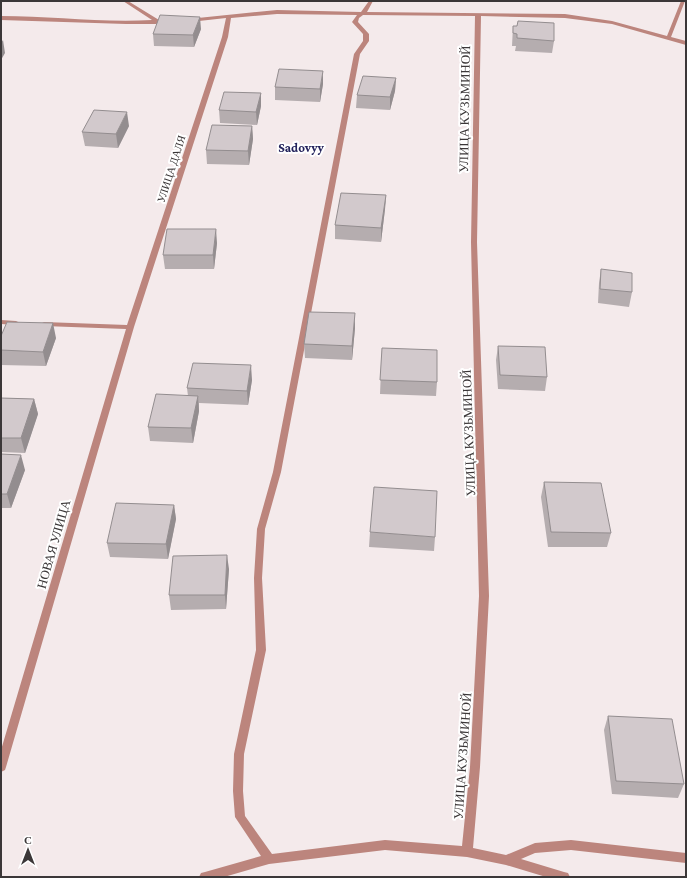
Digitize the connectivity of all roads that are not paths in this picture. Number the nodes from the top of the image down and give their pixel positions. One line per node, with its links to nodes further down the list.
1 (125, 1): 10 (street)
2 (371, 1): 4 (street)
3 (683, 1): 11 (street)
4 (364, 12): 5 (street); 6 (street); 20 (street)
5 (478, 14): 11 (street); 18 (street, УЛИЦА КУЗЬМИНОЙ)
6 (229, 16): 9 (street); 16 (street, УЛИЦА ДАЛЯ)
7 (1, 18): 10 (street)
8 (174, 21): 10 (street)
9 (181, 21)
10 (159, 22)
11 (668, 37): 12 (street)
12 (686, 43)
13 (1, 322): 14 (street)
14 (24, 323)
15 (39, 324): 16 (street)
16 (130, 327): 17 (street, НОВАЯ УЛИЦА)
17 (1, 768)
18 (467, 852): 20 (street); 21 (street)
19 (686, 858): 21 (street)
20 (268, 859): 22 (street)
21 (506, 860): 23 (street)
22 (205, 877)
23 (564, 877)

